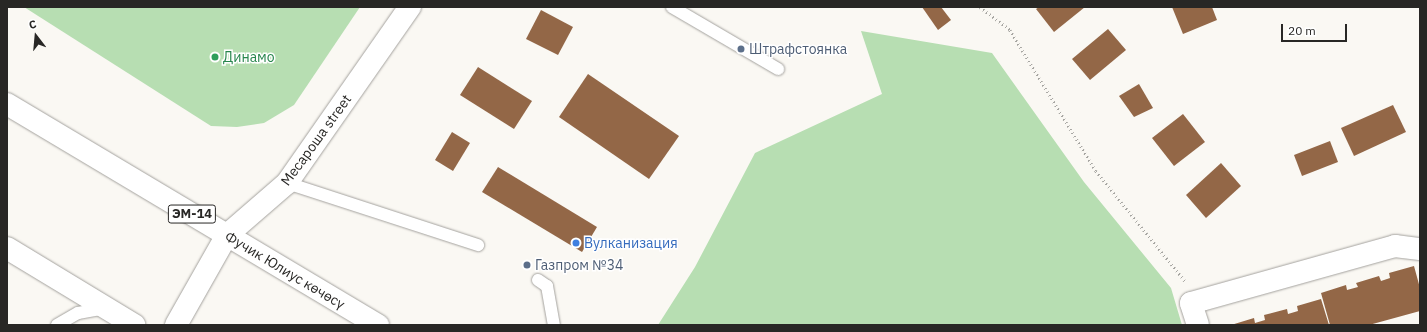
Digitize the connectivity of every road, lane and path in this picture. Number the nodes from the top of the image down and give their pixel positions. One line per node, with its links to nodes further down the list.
1 (410, 7): 6 (street, Месароша street)
2 (672, 7): 4 (lane)
3 (980, 7): 12 (path)
4 (778, 69)
5 (7, 104): 7 (street, Фучик Юлиус көчөсү / ЭМ-14)
6 (287, 183): 7 (street, Месароша street); 8 (lane)
7 (227, 235): 16 (street, Месароша street); 17 (street, Фучик Юлиус көчөсү / ЭМ-14)
8 (478, 245)
9 (7, 248): 13 (street)
10 (1420, 249): 12 (street)
11 (538, 280): 18 (lane)
12 (1192, 303): 19 (street)
13 (106, 308): 14 (lane); 15 (street)
14 (57, 325)
15 (134, 325)
16 (176, 325)
17 (378, 325)
18 (554, 325)
19 (1198, 325)

